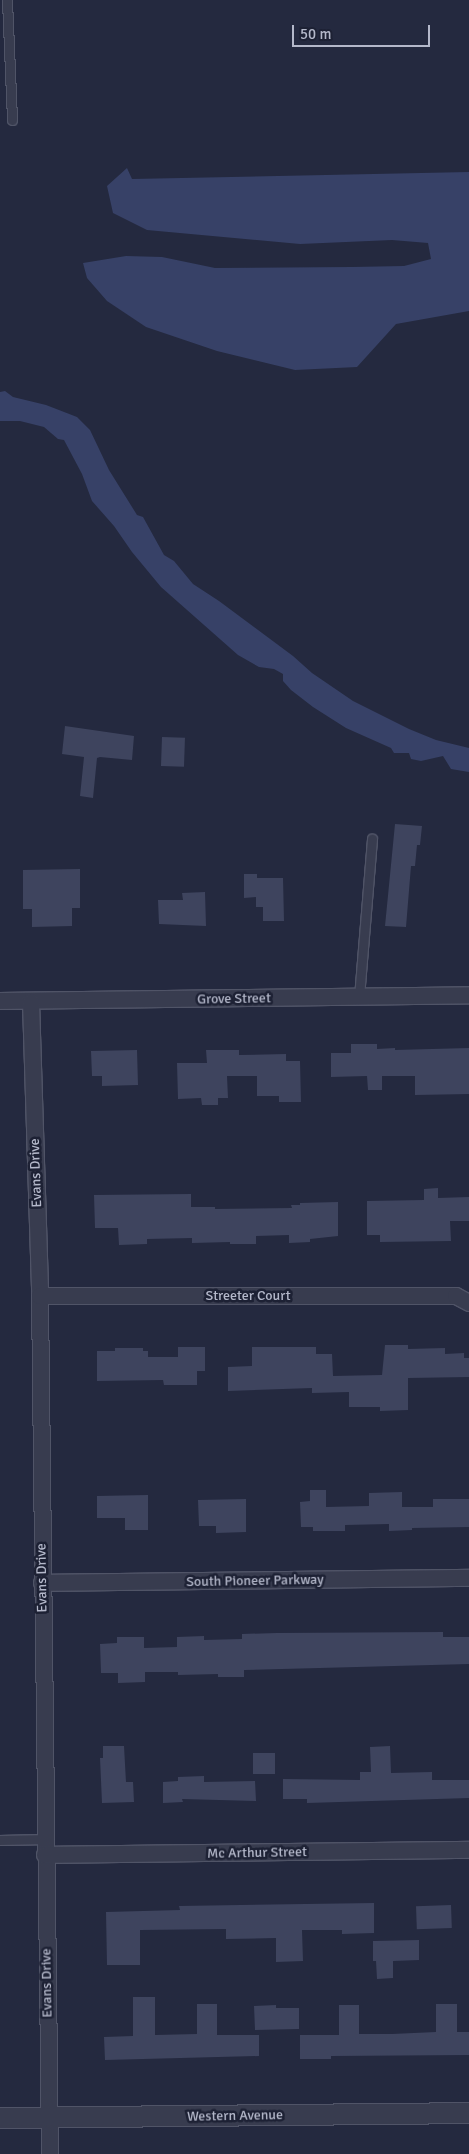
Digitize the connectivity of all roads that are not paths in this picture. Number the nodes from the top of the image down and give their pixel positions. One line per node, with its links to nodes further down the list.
1 (7, 0): 2 (lane)
2 (12, 120)
3 (372, 839): 5 (lane)
4 (469, 995): 5 (street, Grove Street)
5 (359, 997): 7 (street, Grove Street)
6 (0, 1001): 7 (street, Grove Street)
7 (31, 1002): 8 (street, Evans Drive)
8 (40, 1296): 9 (street, Streeter Court); 11 (street, Evans Drive)
9 (465, 1296)
10 (469, 1578): 11 (street, South Pioneer Parkway)
11 (42, 1583): 13 (street, Evans Drive)
12 (0, 1840): 13 (lane)
13 (45, 1847): 14 (street, Mc Arthur Street); 17 (street, Evans Drive)
14 (469, 1850)
15 (469, 2113): 17 (street, Western Avenue)
16 (0, 2118): 17 (street, Western Avenue)
17 (49, 2118): 18 (street, Evans Drive)
18 (50, 2154)

